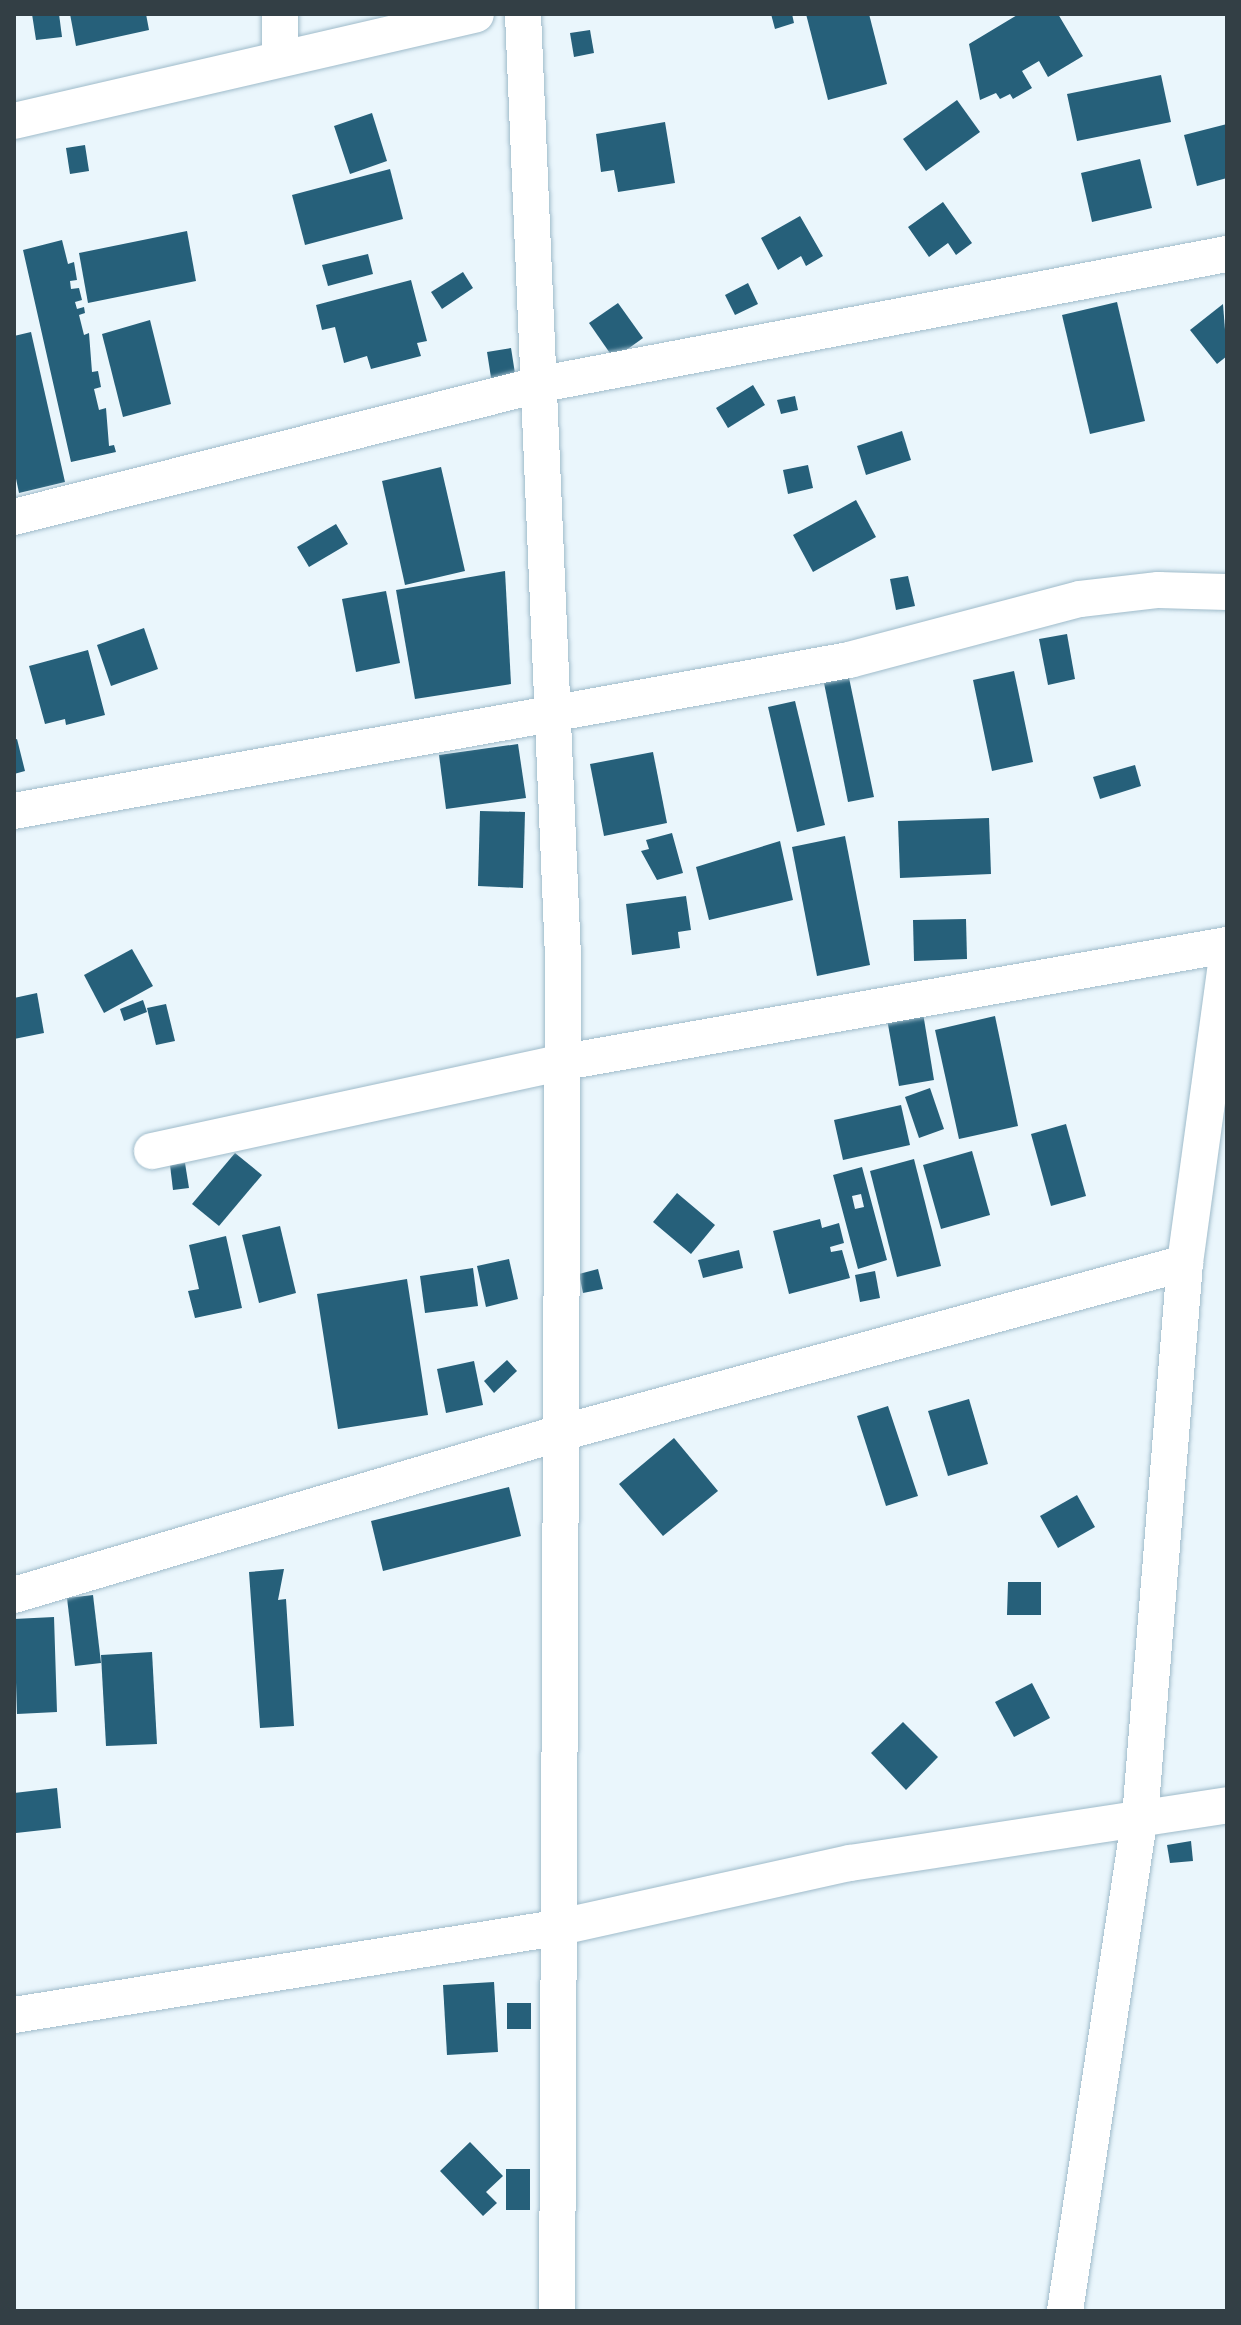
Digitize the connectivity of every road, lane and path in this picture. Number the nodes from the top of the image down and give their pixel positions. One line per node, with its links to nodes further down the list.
1 (280, 14): 4 (street)
2 (476, 14): 4 (street)
3 (523, 14): 7 (street)
4 (280, 57): 5 (street)
5 (14, 121)
6 (1227, 254): 7 (street)
7 (542, 384): 8 (street); 10 (street)
8 (14, 517)
9 (1227, 592): 10 (street)
10 (555, 710): 11 (street); 14 (street)
11 (14, 811)
12 (1227, 945): 14 (street)
13 (1227, 956): 16 (street)
14 (559, 1063): 15 (street); 17 (street)
15 (152, 1151)
16 (1185, 1263): 17 (street); 20 (street)
17 (557, 1434): 18 (street); 21 (street)
18 (14, 1595)
19 (1227, 1805): 20 (street)
20 (1140, 1817): 21 (street); 24 (street)
21 (556, 1928): 22 (street); 23 (street)
22 (14, 2015)
23 (557, 2311)
24 (1065, 2311)

